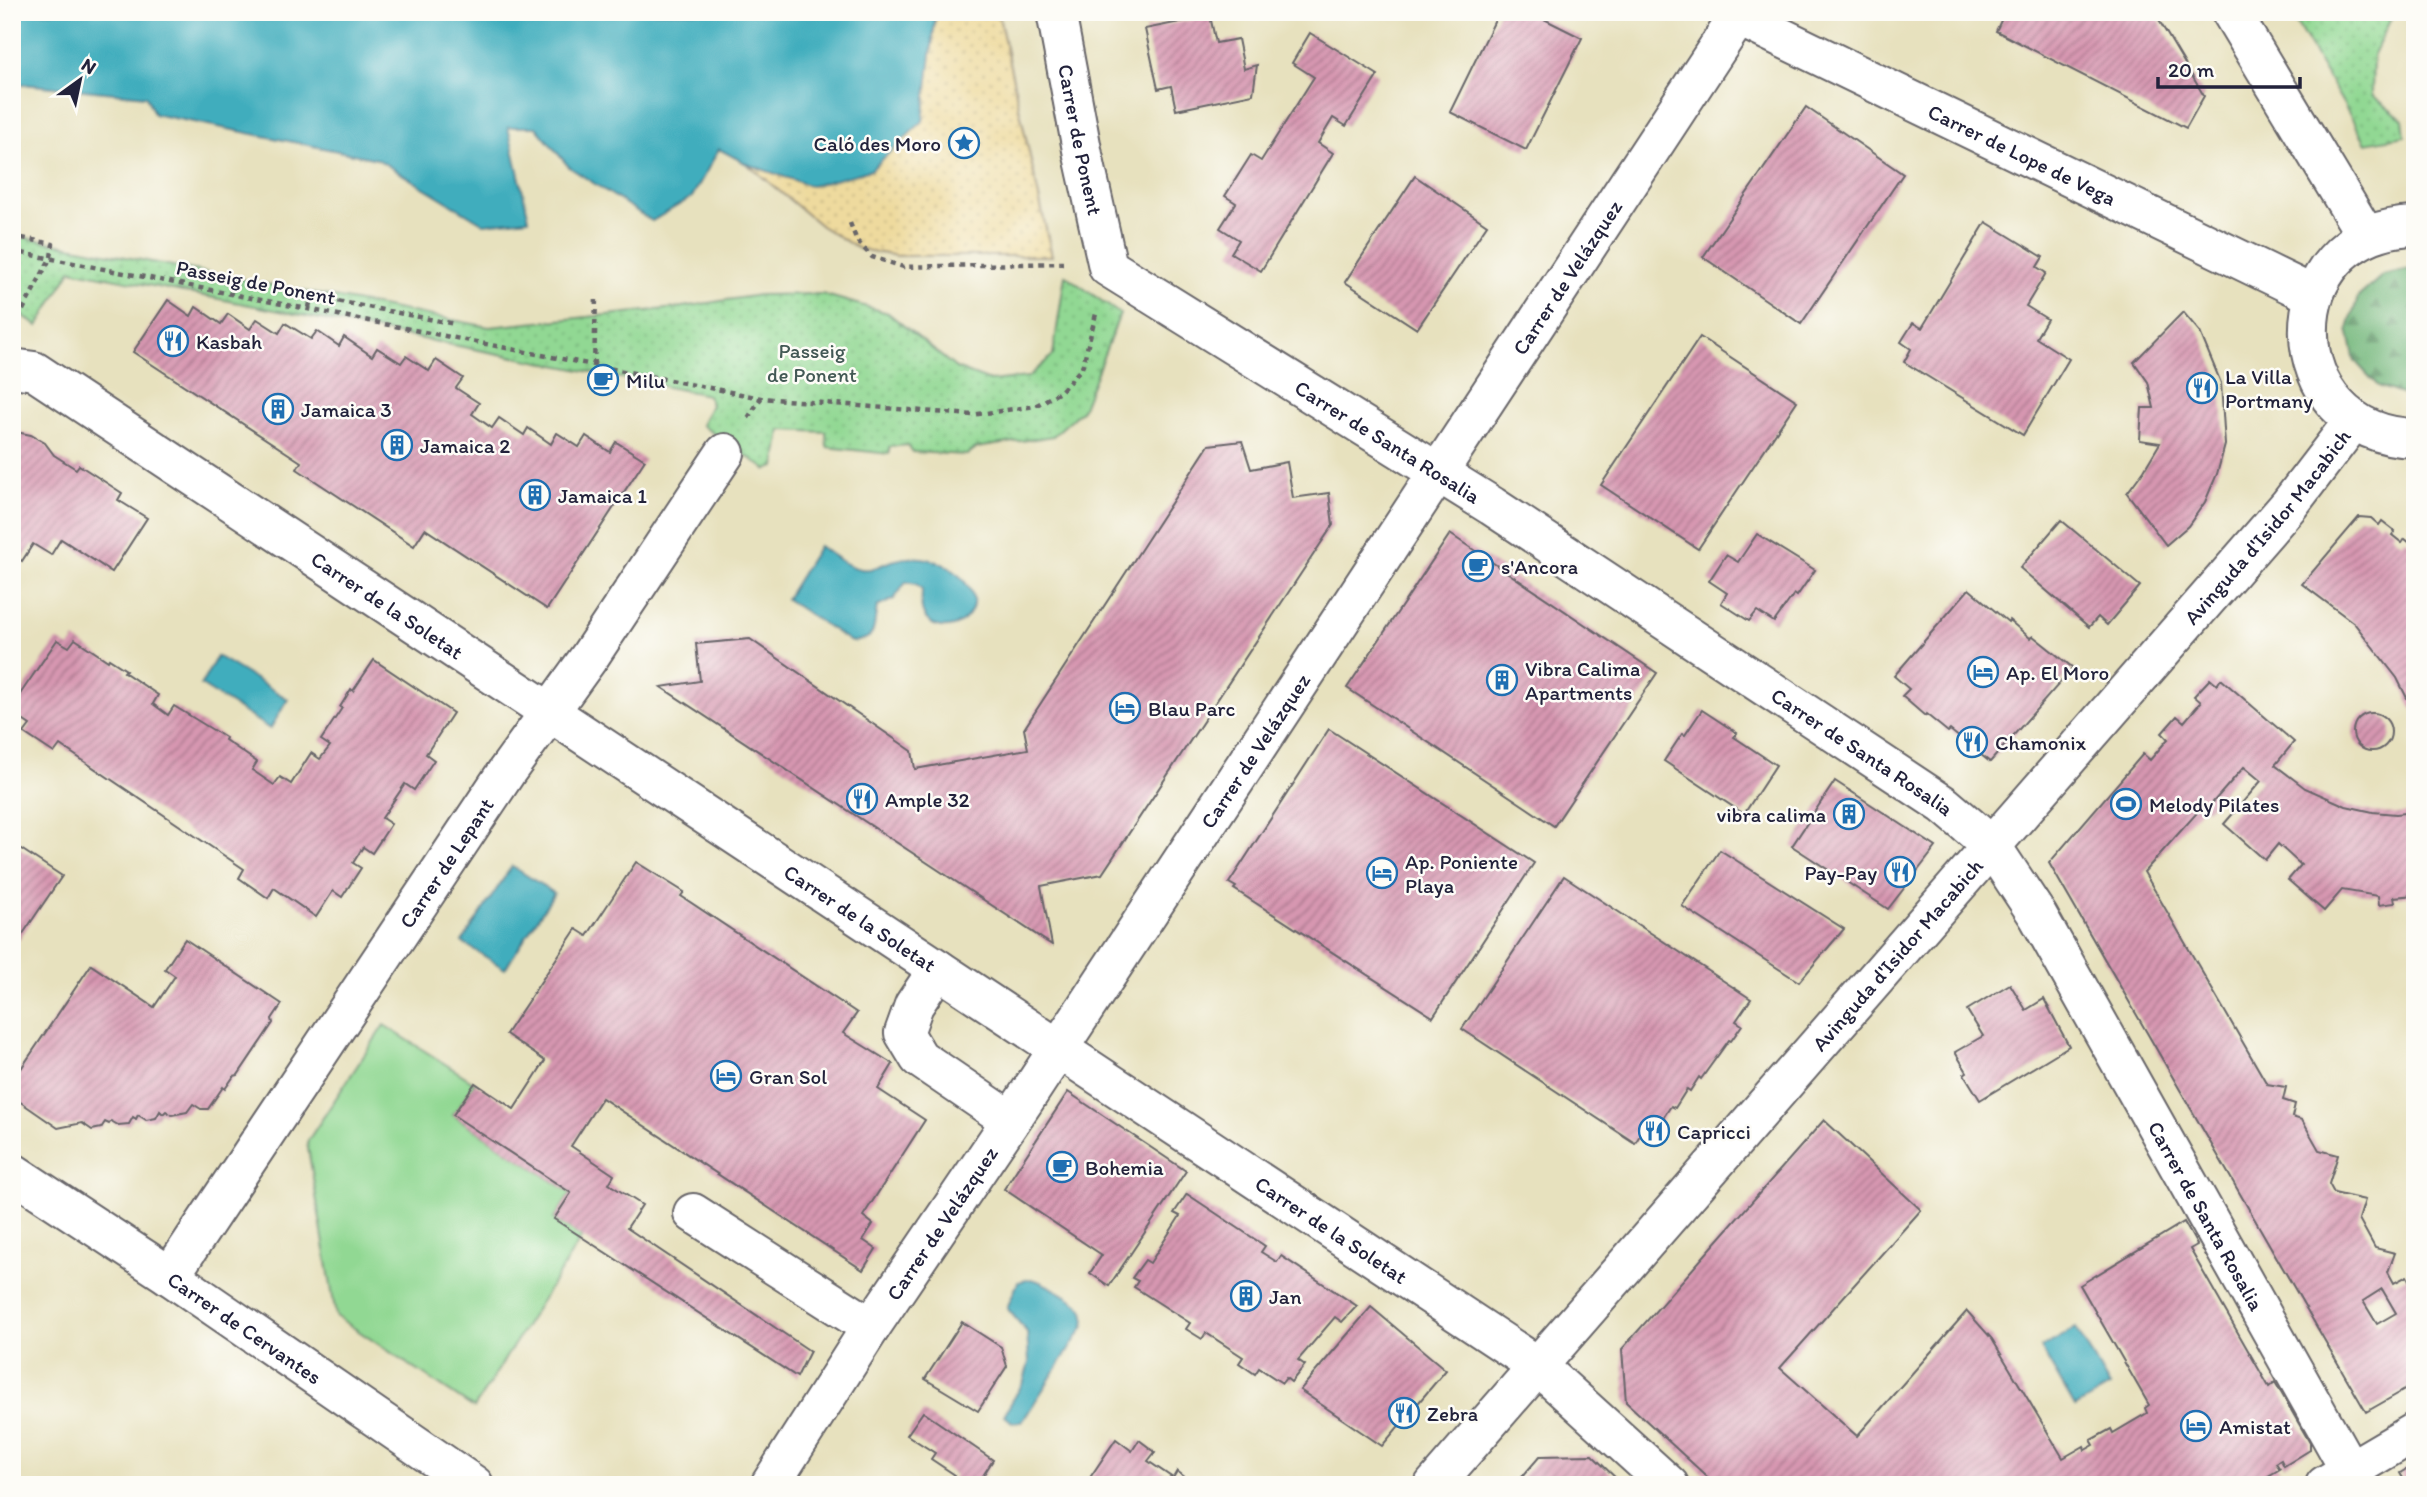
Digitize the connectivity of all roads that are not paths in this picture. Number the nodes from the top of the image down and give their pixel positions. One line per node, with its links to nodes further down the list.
1 (1056, 12): 6 (street, Carrer de Ponent)
2 (2231, 12): 5 (street)
3 (1734, 14): 7 (street, Carrer de Lope de Vega); 12 (street, Carrer de Velázquez)
4 (2415, 226): 5 (street)
5 (2366, 236): 7 (street)
6 (1108, 267): 12 (street, Carrer de Santa Rosalia)
7 (2313, 295): 9 (street)
8 (23, 370): 13 (street, Carrer de la Soletat)
9 (2354, 420): 10 (street); 14 (street, Avinguda d'Isidor Macabich)
10 (2415, 438)
11 (725, 453): 13 (street, Carrer de Lepant)
12 (1438, 472): 14 (street, Carrer de Santa Rosalia); 16 (street, Carrer de Velázquez)
13 (549, 713): 15 (street, Carrer de la Soletat); 20 (street, Carrer de Lepant)
14 (1991, 845): 22 (street, Avinguda d'Isidor Macabich); 24 (street, Carrer de Santa Rosalia)
15 (938, 969): 16 (street, Carrer de la Soletat); 17 (street)
16 (1057, 1049): 17 (street, Carrer de Velázquez); 22 (street, Carrer de la Soletat)
17 (1010, 1120): 21 (street, Carrer de Velázquez)
18 (12, 1172): 20 (street, Carrer de Cervantes)
19 (694, 1213): 21 (street)
20 (170, 1276): 25 (street, Carrer de Cervantes)
21 (871, 1327): 26 (street, Carrer de Velázquez)
22 (1538, 1366): 27 (street, Avinguda d'Isidor Macabich); 28 (street, Carrer de la Soletat)
23 (2415, 1432): 24 (street)
24 (2344, 1480)
25 (474, 1485)
26 (770, 1485)
27 (1434, 1485)
28 (1669, 1485)

